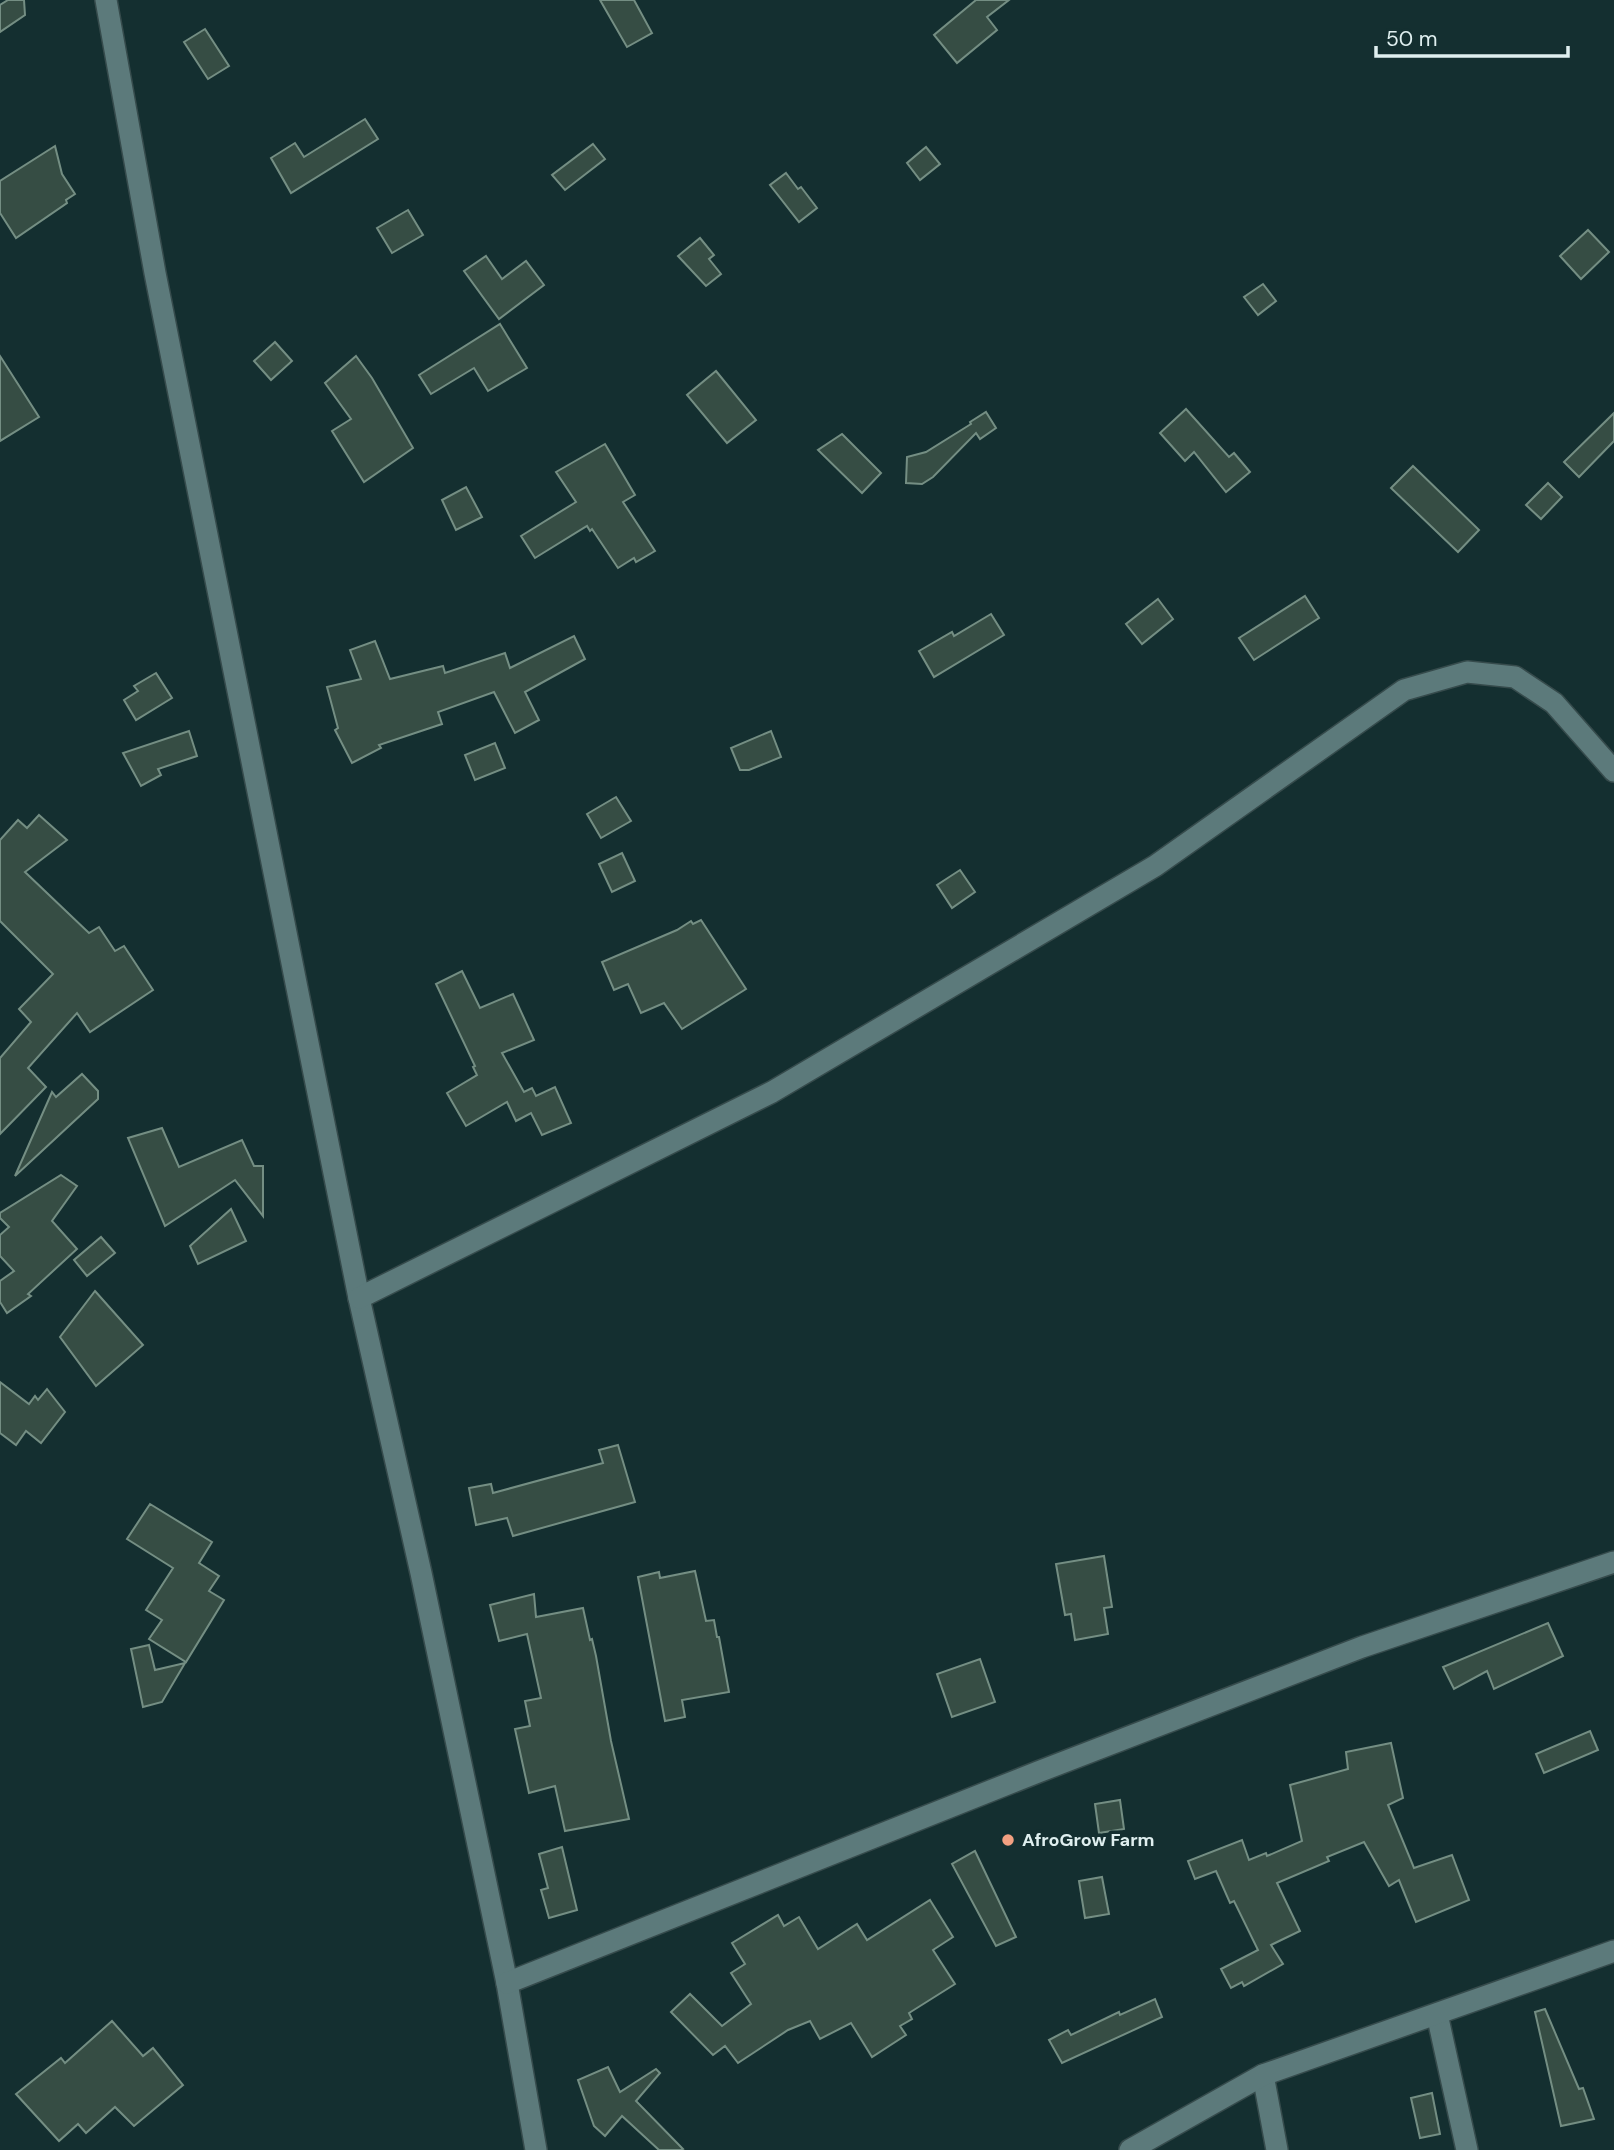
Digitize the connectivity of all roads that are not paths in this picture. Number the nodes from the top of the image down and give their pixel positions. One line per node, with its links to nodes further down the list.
1 (106, 0): 3 (street)
2 (1614, 771): 3 (street)
3 (359, 1298): 6 (street)
4 (1614, 1562): 6 (street)
5 (1614, 1951): 7 (street)
6 (507, 1983): 9 (street)
7 (1437, 2014): 8 (street); 12 (street)
8 (1263, 2074): 10 (street); 11 (street)
9 (536, 2150)
10 (1130, 2150)
11 (1277, 2150)
12 (1467, 2150)

